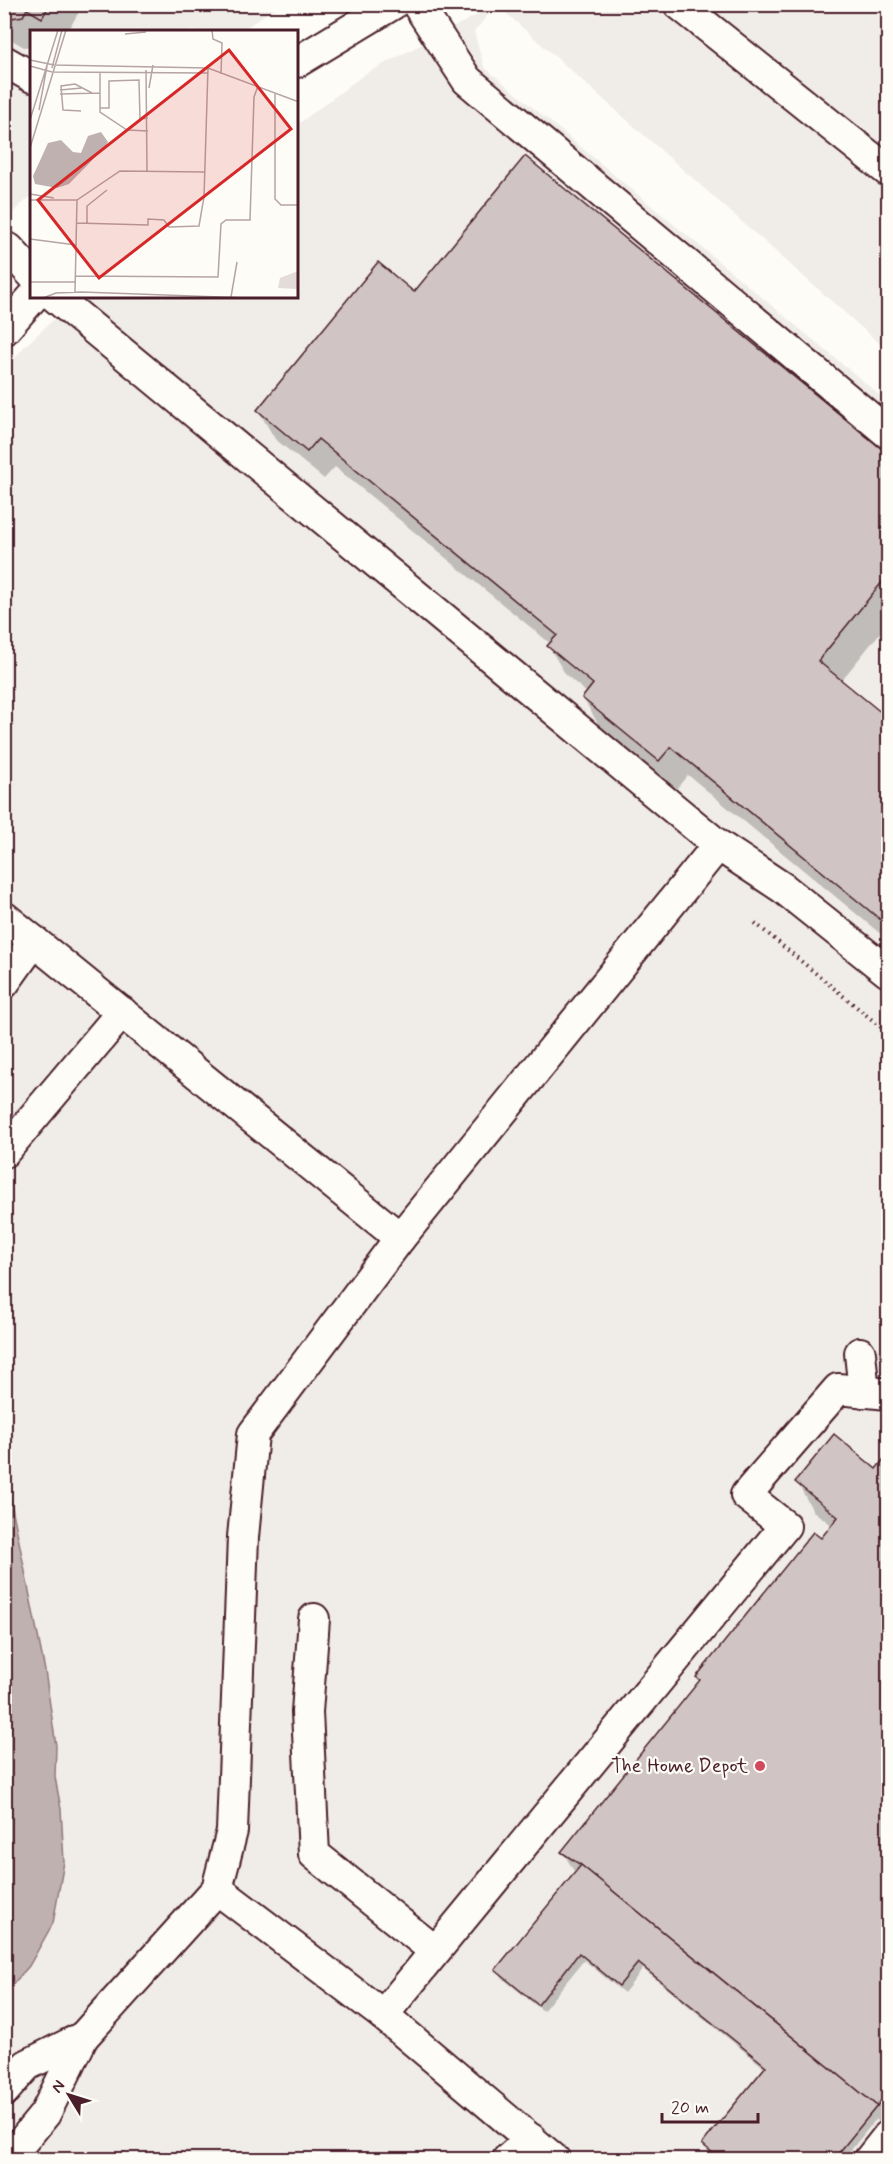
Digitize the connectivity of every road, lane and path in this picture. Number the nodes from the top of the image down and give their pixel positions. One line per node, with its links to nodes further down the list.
1 (393, 4): 5 (street)
2 (417, 4): 13 (street)
3 (679, 4): 7 (street)
4 (4, 61): 6 (street)
5 (298, 61)
6 (30, 76)
7 (888, 171)
8 (15, 247): 9 (street)
9 (30, 271)
10 (32, 298): 12 (street)
11 (56, 298): 14 (street)
12 (4, 330)
13 (888, 433)
14 (718, 845): 18 (street); 23 (street)
15 (4, 917): 17 (street)
16 (755, 923): 21 (path)
17 (34, 941): 19 (street); 20 (street)
18 (888, 972)
19 (4, 983)
20 (122, 1012): 22 (street); 23 (street)
21 (888, 1033)
22 (4, 1152)
23 (400, 1238): 27 (street)
24 (860, 1353): 25 (street)
25 (876, 1393): 28 (street)
26 (314, 1619): 28 (street)
27 (217, 1889): 29 (street); 30 (street)
28 (435, 1951): 29 (street)
29 (383, 2015): 33 (street)
30 (83, 2037): 31 (street); 34 (street)
31 (4, 2091)
32 (888, 2136): 37 (street)
33 (531, 2139): 35 (street); 36 (street)
34 (7, 2160)
35 (507, 2160)
36 (555, 2160)
37 (869, 2160)

